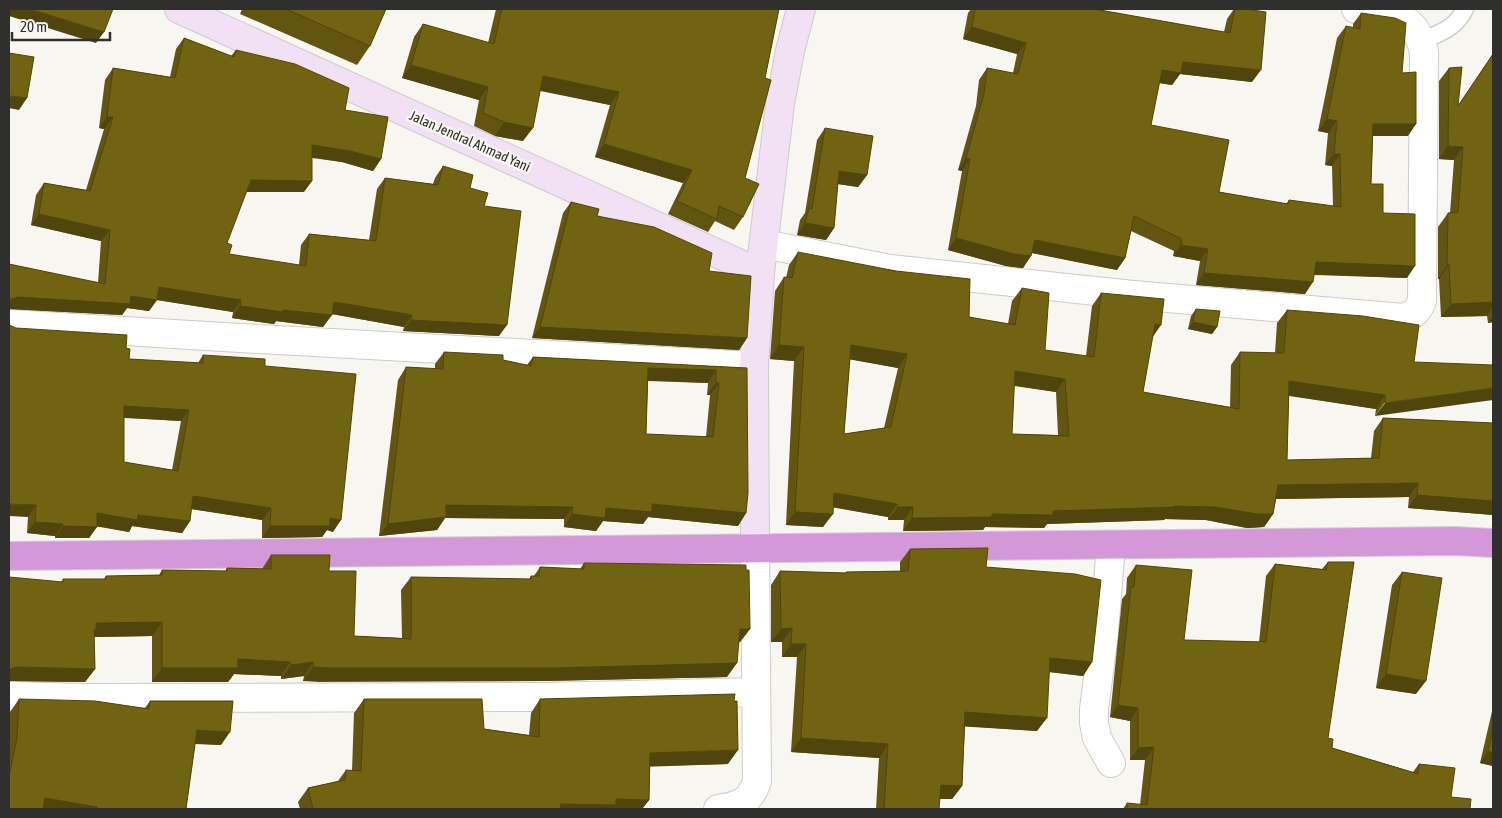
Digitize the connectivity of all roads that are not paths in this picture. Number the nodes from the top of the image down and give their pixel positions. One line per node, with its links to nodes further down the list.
1 (179, 9): 7 (street, Jalan Jendral Ahmad Yani)
2 (801, 9): 6 (street)
3 (1356, 9): 5 (street)
4 (1465, 9): 5 (lane)
5 (1421, 41): 6 (street)
6 (764, 244): 7 (street)
7 (760, 273): 9 (street)
8 (9, 324): 9 (street)
9 (754, 366): 12 (street)
10 (1493, 543): 11 (highway)
11 (1111, 545): 12 (highway); 16 (street)
12 (755, 548): 13 (highway); 14 (street)
13 (9, 556)
14 (756, 692): 15 (street); 17 (street)
15 (9, 696)
16 (1111, 763)
17 (718, 809)

